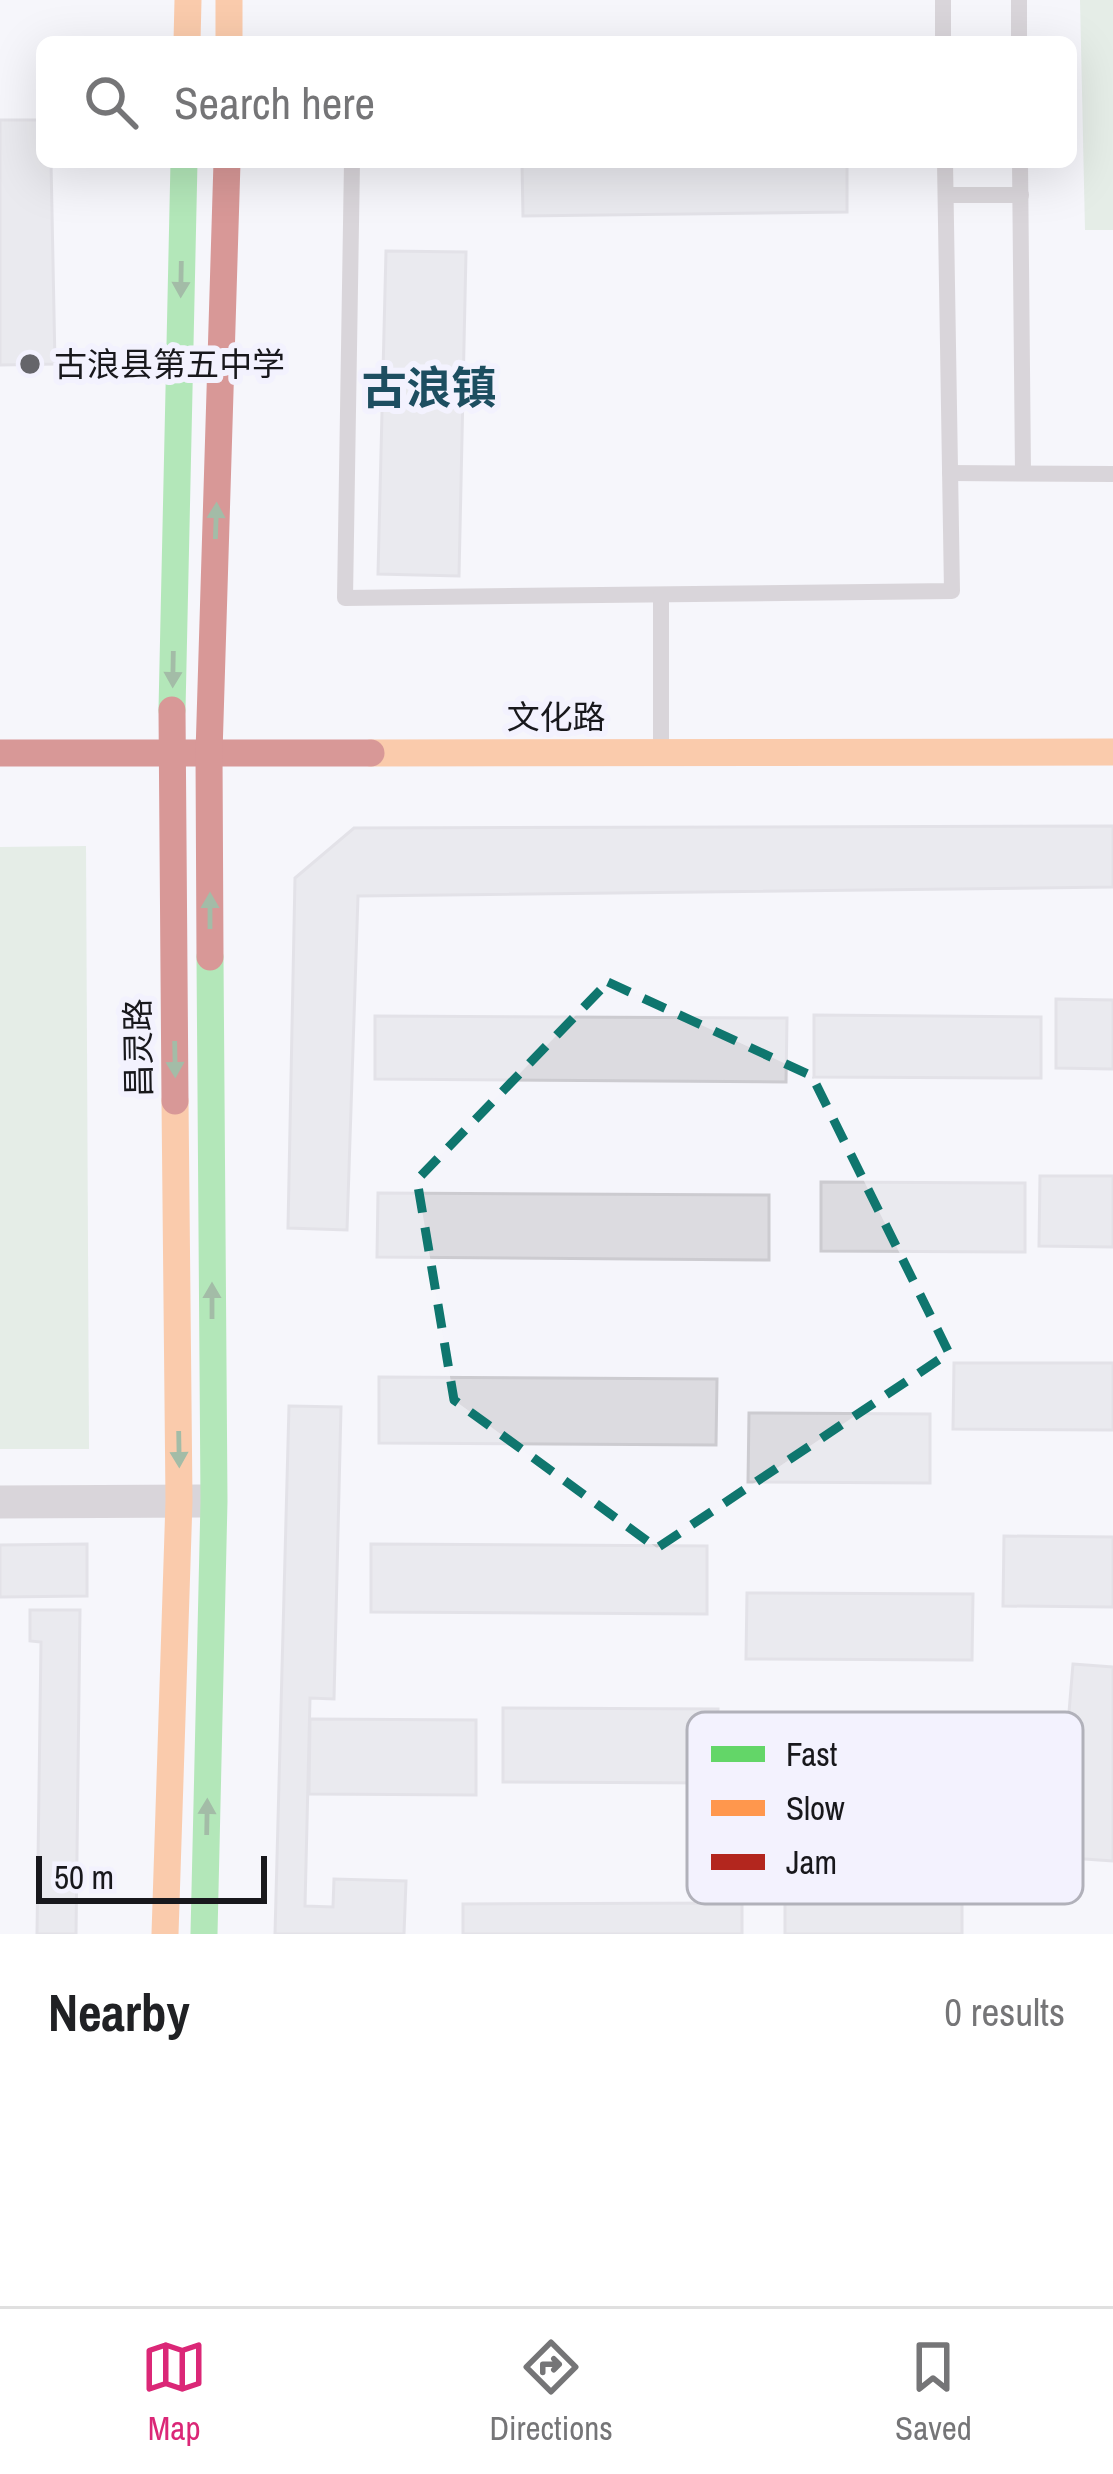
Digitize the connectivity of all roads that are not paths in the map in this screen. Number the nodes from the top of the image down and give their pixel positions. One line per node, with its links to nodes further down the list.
1 (188, 0): 5 (main road)
2 (229, 0): 6 (main road)
3 (943, 0): 7 (lane)
4 (1019, 0): 8 (lane)
5 (187, 36)
6 (229, 36)
7 (944, 36)
8 (1019, 36)
9 (184, 168): 22 (main road, 昌灵路, one-way to 22)
10 (227, 168): 23 (main road, one-way to 10)
11 (352, 168): 19 (lane)
12 (945, 168): 14 (lane)
13 (1020, 168): 15 (lane)
14 (946, 195): 15 (lane); 16 (lane)
15 (1021, 195): 17 (lane)
16 (950, 473): 17 (lane); 19 (lane)
17 (1023, 473): 18 (lane)
18 (1113, 474)
19 (661, 595): 24 (lane)
20 (1113, 752): 24 (main road, 文化路)
21 (0, 753): 22 (main road, 文化路)
22 (171, 753): 23 (main road, 文化路); 25 (main road, 昌灵路, one-way to 25)
23 (209, 753): 24 (main road, 文化路); 26 (main road, one-way to 23)
24 (661, 753)
25 (179, 1501): 26 (street); 27 (street); 28 (main road, 昌灵路)
26 (214, 1501): 29 (main road, one-way to 26)
27 (0, 1502)
28 (165, 1934)
29 (204, 1934)

